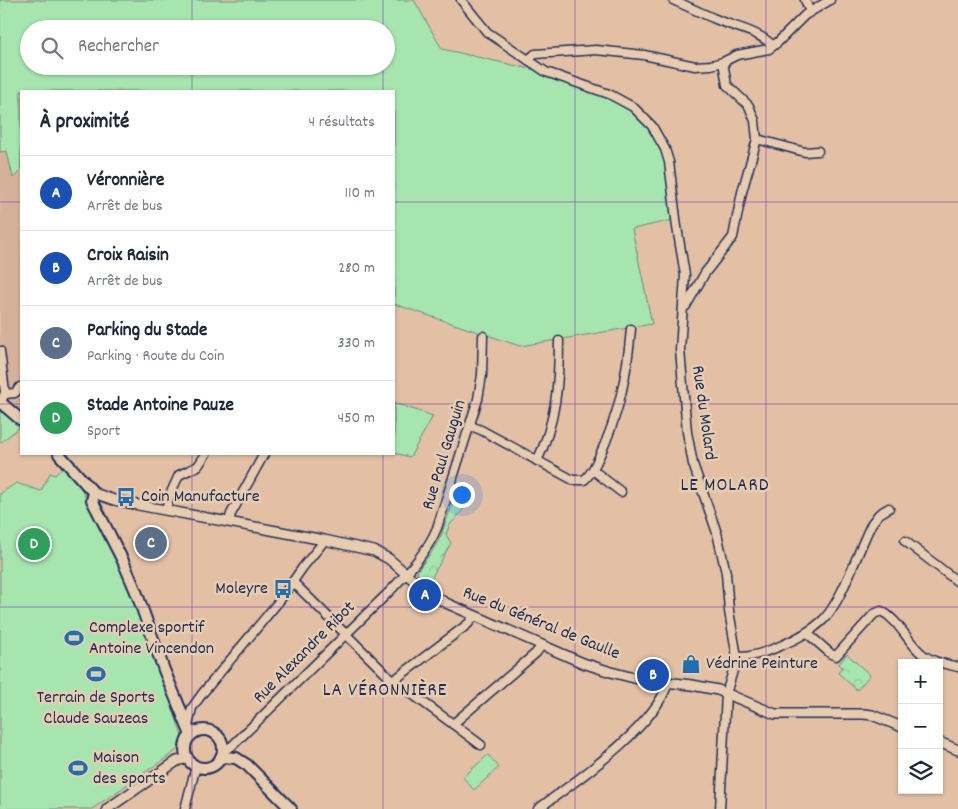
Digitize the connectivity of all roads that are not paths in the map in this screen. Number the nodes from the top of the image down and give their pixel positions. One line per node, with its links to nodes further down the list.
1 (461, 0): 7 (street, Rue du Molard)
2 (673, 0): 6 (street)
3 (805, 0): 5 (street)
4 (825, 1): 5 (street)
5 (810, 12): 6 (street)
6 (773, 46): 8 (street)
7 (528, 60): 8 (street); 11 (street, Rue du Molard)
8 (723, 62): 9 (street)
9 (757, 138): 10 (street); 11 (street)
10 (818, 151)
11 (683, 308): 39 (street, Rue du Molard)
12 (630, 329): 24 (street)
13 (483, 336): 19 (street, Rue Paul Gauguin)
14 (559, 341): 23 (street)
15 (0, 351): 17 (street)
16 (20, 387): 17 (street)
17 (2, 400): 18 (main road)
18 (20, 419)
19 (470, 426): 23 (street); 32 (street, Rue Paul Gauguin)
20 (60, 455): 26 (main road)
21 (206, 455): 28 (street)
22 (263, 455): 29 (street)
23 (537, 461): 24 (street)
24 (593, 470): 25 (street)
25 (621, 492)
26 (94, 493): 28 (street, Rue du Général de Gaulle); 46 (main road)
27 (889, 508): 36 (street)
28 (166, 510): 29 (street, Rue du Général de Gaulle)
29 (229, 522): 30 (street, Rue du Général de Gaulle)
30 (324, 540): 32 (street, Rue du Général de Gaulle); 33 (street)
31 (905, 541): 34 (street)
32 (406, 574): 35 (street, Rue du Général de Gaulle); 37 (street, Rue Alexandre Ribot)
33 (293, 582): 37 (street); 46 (street)
34 (958, 582)
35 (474, 617): 38 (street, Rue du Général de Gaulle); 41 (street)
36 (807, 633): 39 (street); 40 (street)
37 (345, 634): 41 (street); 50 (street, Rue Alexandre Ribot)
38 (542, 645): 42 (street, Rue du Général de Gaulle); 44 (street)
39 (737, 657): 43 (street, Rue du Molard)
40 (958, 667)
41 (393, 681): 44 (street)
42 (668, 683): 43 (street, Rue du Général de Gaulle); 56 (street)
43 (726, 694): 45 (street, Rue du Général de Gaulle); 57 (street, Rue du Molard)
44 (453, 724): 48 (street)
45 (898, 725)
46 (190, 731): 50 (main road); 51 (main road)
47 (943, 744): 49 (street)
48 (481, 745)
49 (958, 750)
50 (222, 754): 52 (main road); 55 (main road)
51 (188, 758): 52 (main road); 53 (street)
52 (196, 766): 54 (street)
53 (107, 809)
54 (185, 809)
55 (291, 809)
56 (538, 809)
57 (720, 809)

